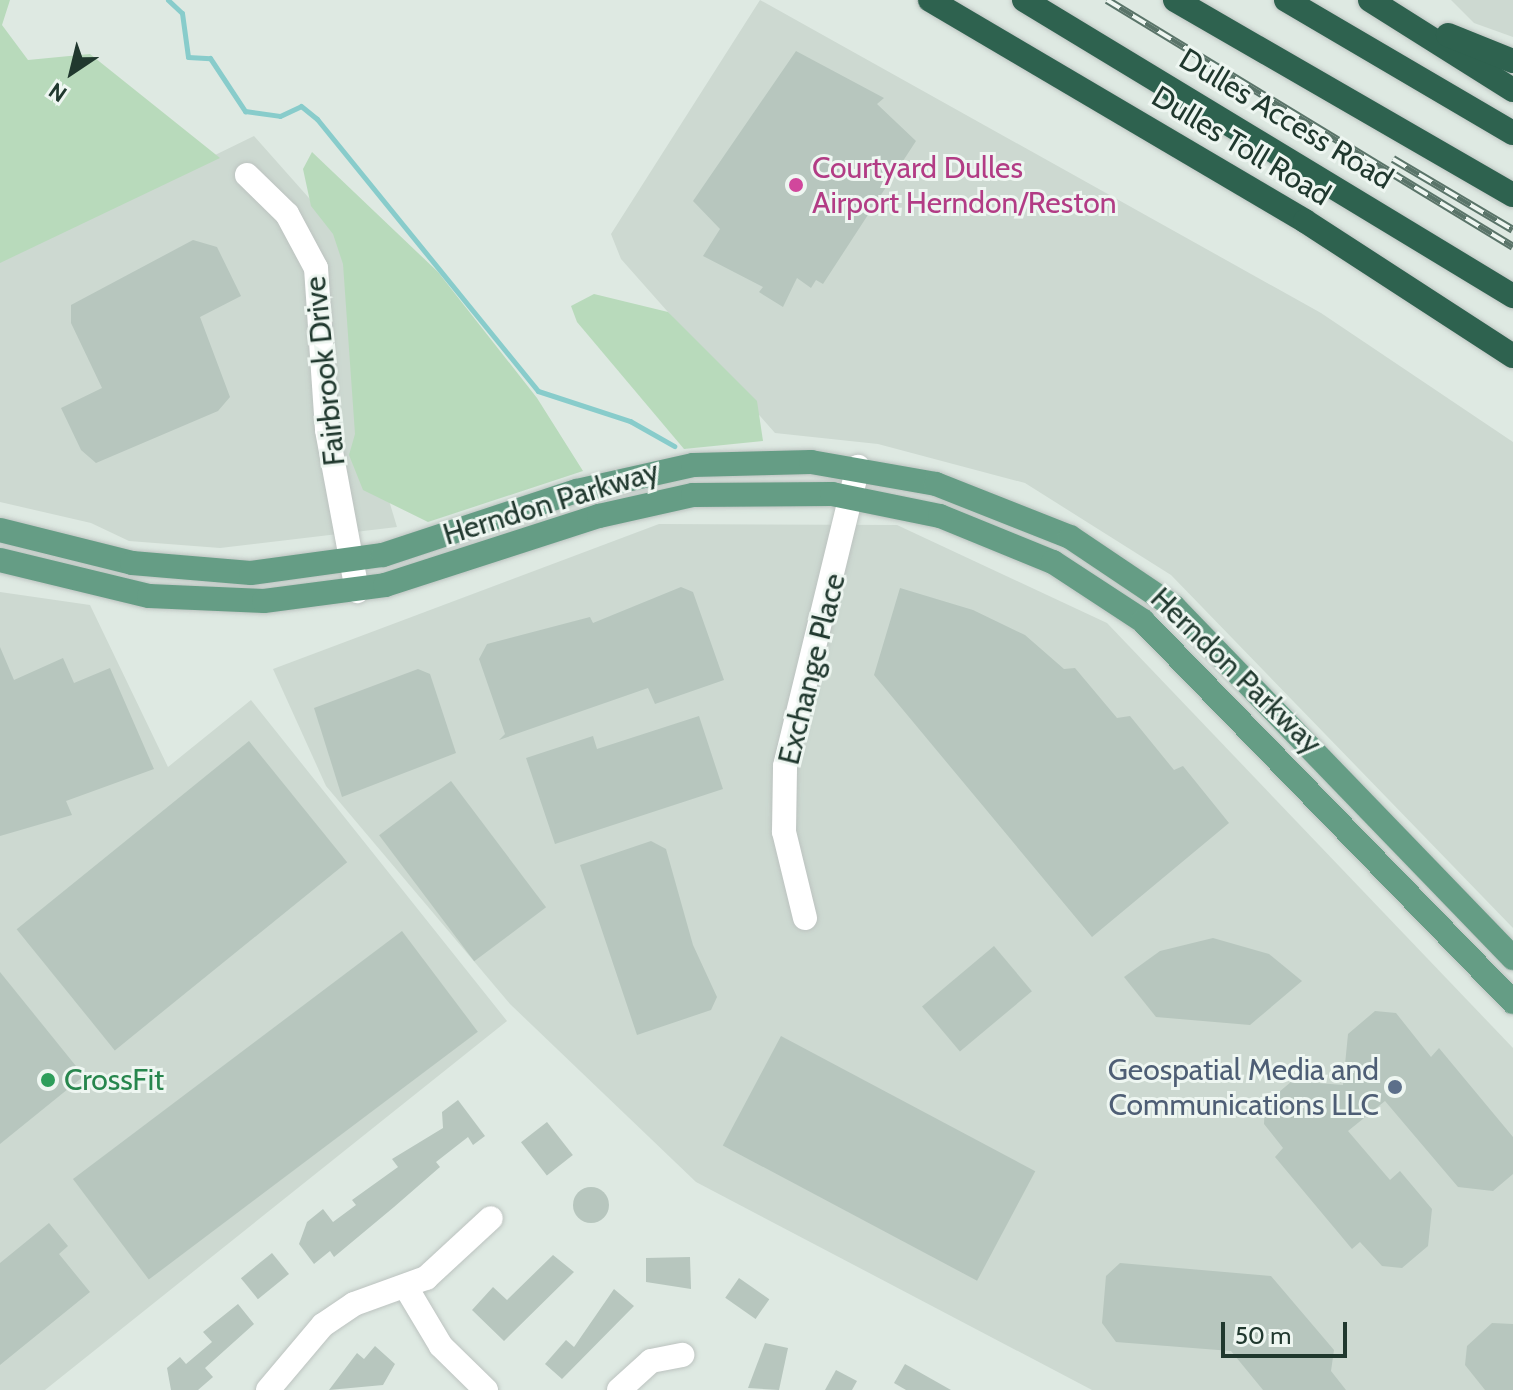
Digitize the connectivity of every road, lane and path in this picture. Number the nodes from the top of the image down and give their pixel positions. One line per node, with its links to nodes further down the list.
1 (930, 0): 13 (highway, Dulles Toll Road)
2 (1024, 0): 12 (highway, Dulles Access Road)
3 (1175, 0): 11 (highway, Dulles Access Road)
4 (1286, 0): 9 (highway)
5 (1370, 0): 8 (highway)
6 (1378, 0): 7 (highway)
7 (1513, 61)
8 (1513, 90)
9 (1513, 133)
10 (247, 175): 18 (street, Fairbrook Drive)
11 (1513, 195)
12 (1513, 296)
13 (1513, 356)
14 (858, 467): 15 (street, Exchange Place); 18 (main road, Herndon Parkway); 20 (main road, Herndon Parkway)
15 (853, 496): 19 (main road, Herndon Parkway); 21 (main road, Herndon Parkway); 22 (street, Exchange Place)
16 (0, 530): 18 (main road, Herndon Parkway)
17 (0, 560): 19 (main road, Herndon Parkway)
18 (352, 563): 19 (street, Fairbrook Drive)
19 (357, 591)
20 (1356, 793): 21 (main road); 23 (main road, Herndon Parkway)
21 (1334, 813): 24 (main road, Herndon Parkway)
22 (805, 918)
23 (1513, 958)
24 (1513, 1002)
25 (491, 1218): 26 (street)
26 (407, 1289): 28 (street); 29 (street)
27 (682, 1355): 30 (street)
28 (268, 1390)
29 (486, 1390)
30 (619, 1390)

